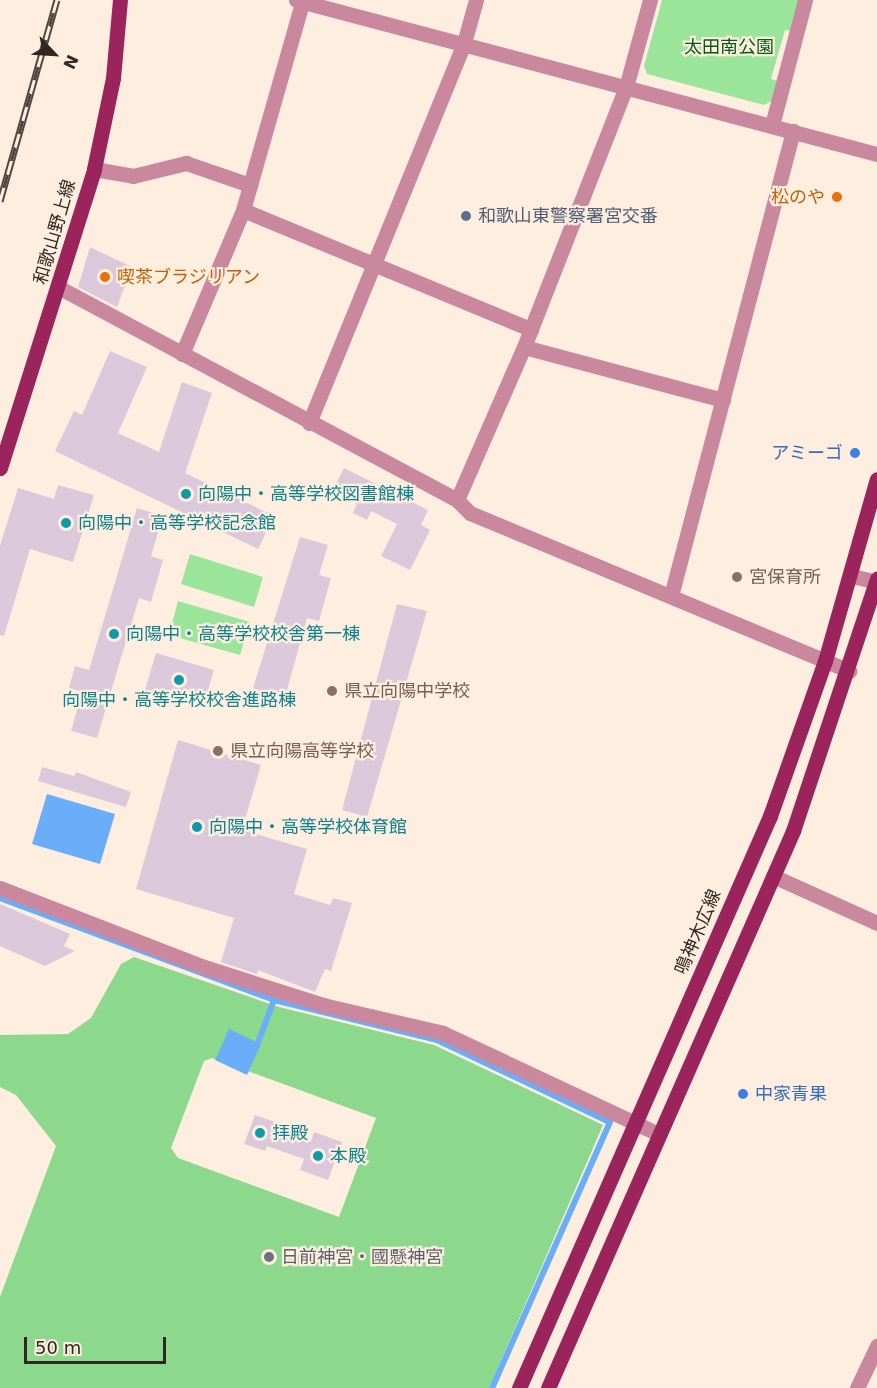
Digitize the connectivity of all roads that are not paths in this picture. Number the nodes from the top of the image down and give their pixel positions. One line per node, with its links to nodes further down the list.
1 (120, 0): 11 (main road, 和歌山野上線)
2 (476, 0): 6 (street)
3 (650, 0): 7 (street)
4 (805, 0): 8 (street)
5 (300, 1): 6 (street); 12 (street)
6 (464, 43): 7 (street); 14 (street)
7 (626, 87): 8 (street); 16 (street)
8 (772, 125): 9 (street)
9 (793, 131): 10 (street); 19 (street)
10 (877, 153)
11 (94, 169): 12 (street); 15 (main road, 和歌山野上線)
12 (250, 185): 13 (street)
13 (243, 210): 14 (street); 18 (street)
14 (374, 263): 16 (street); 20 (street)
15 (60, 288): 18 (street); 21 (main road, 和歌山野上線)
16 (531, 329): 17 (street)
17 (524, 347): 19 (street); 23 (street)
18 (182, 354): 20 (street)
19 (723, 400): 26 (street)
20 (309, 423): 23 (street)
21 (0, 468)
22 (877, 479): 24 (main road, 鳴神木広線)
23 (457, 500): 26 (street)
24 (852, 576): 25 (street); 27 (main road, 鳴神木広線)
25 (877, 581): 28 (main road)
26 (671, 596): 27 (street)
27 (825, 661): 28 (street); 32 (main road, 鳴神木広線)
28 (849, 671): 29 (main road)
29 (772, 876): 31 (street); 33 (main road)
30 (0, 888): 32 (street)
31 (877, 923)
32 (636, 1123): 33 (street); 35 (main road, 鳴神木広線)
33 (659, 1134): 36 (main road)
34 (877, 1346): 37 (street)
35 (519, 1388)
36 (548, 1388)
37 (857, 1388)

